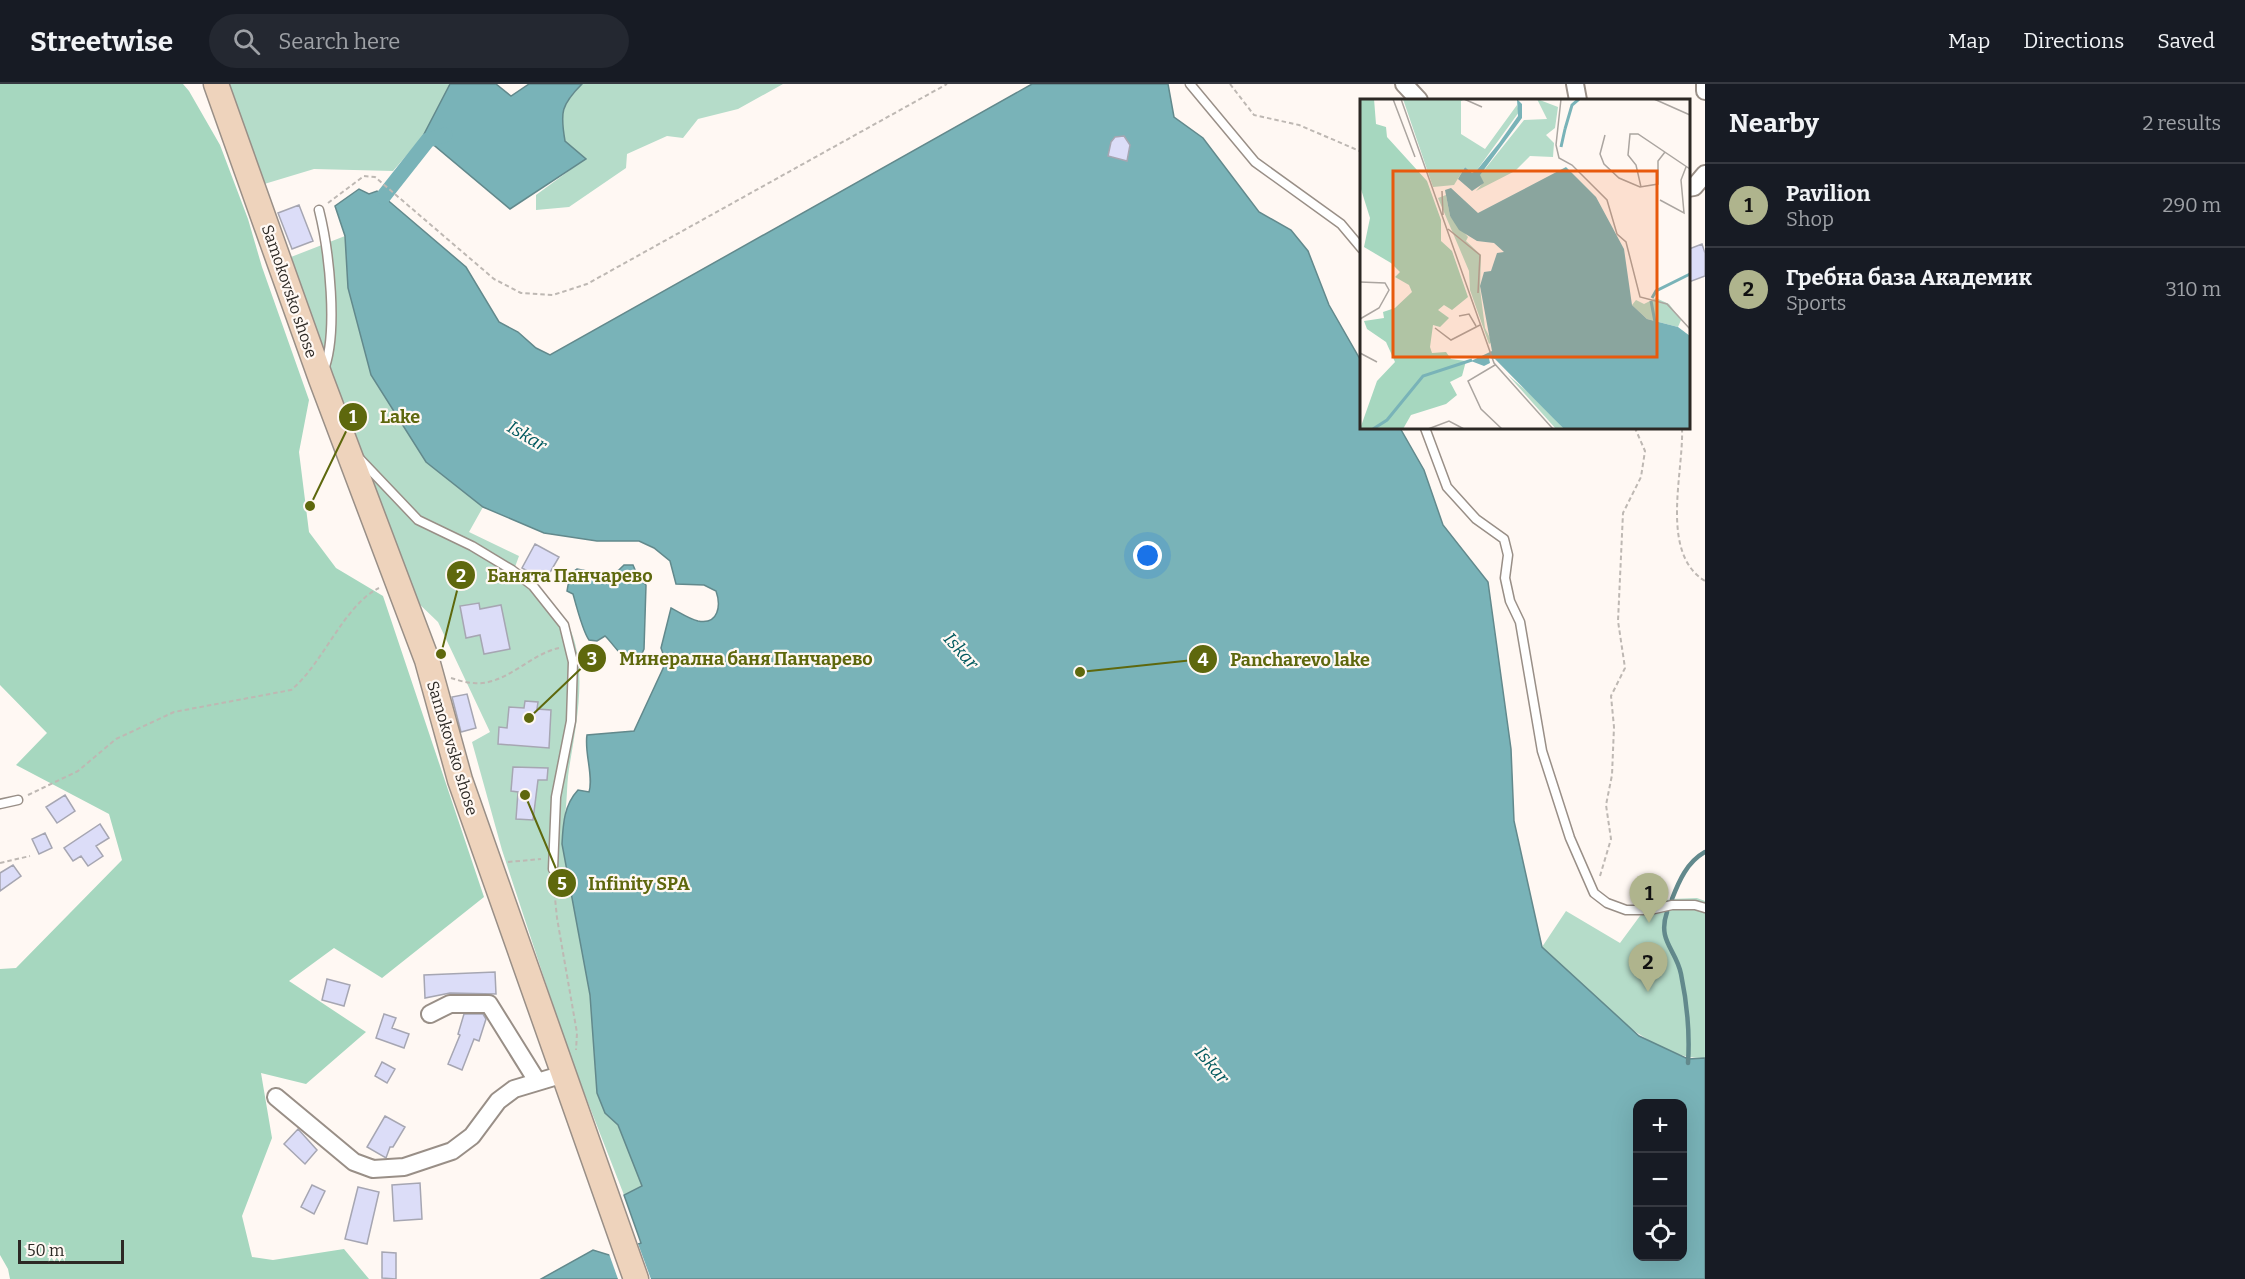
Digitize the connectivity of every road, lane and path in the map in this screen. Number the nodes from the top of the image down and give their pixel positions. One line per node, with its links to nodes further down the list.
1 (216, 84): 16 (main road, Samokovsko shose)
2 (947, 84): 14 (path)
3 (1190, 84): 15 (lane)
4 (1230, 84): 11 (path)
5 (1404, 84): 9 (street)
6 (1575, 84): 10 (street)
7 (1705, 84): 8 (street)
8 (1705, 91)
9 (1418, 99)
10 (1578, 99)
11 (1360, 151)
12 (1705, 174): 13 (street)
13 (1690, 188)
14 (319, 210): 16 (lane)
15 (1360, 247)
16 (321, 379): 20 (main road, Samokovsko shose)
17 (1425, 429): 32 (lane)
18 (1635, 429): 32 (path)
19 (1682, 429): 21 (path)
20 (344, 441): 23 (lane); 24 (main road, Samokovsko shose)
21 (1705, 581)
22 (368, 593): 25 (path)
23 (569, 646): 24 (path); 28 (lane)
24 (431, 672): 30 (main road, Samokovsko shose)
25 (18, 800): 26 (lane)
26 (0, 804)
27 (30, 856): 29 (path)
28 (553, 859): 30 (path); 31 (lane)
29 (0, 863)
30 (490, 863): 36 (main road, Samokovsko shose)
31 (553, 869): 35 (path)
32 (1594, 893): 33 (lane)
33 (1705, 908)
34 (430, 1014): 37 (street)
35 (577, 1033)
36 (564, 1074): 37 (street); 39 (main road, Samokovsko shose)
37 (537, 1081): 38 (street)
38 (276, 1097)
39 (636, 1279)

